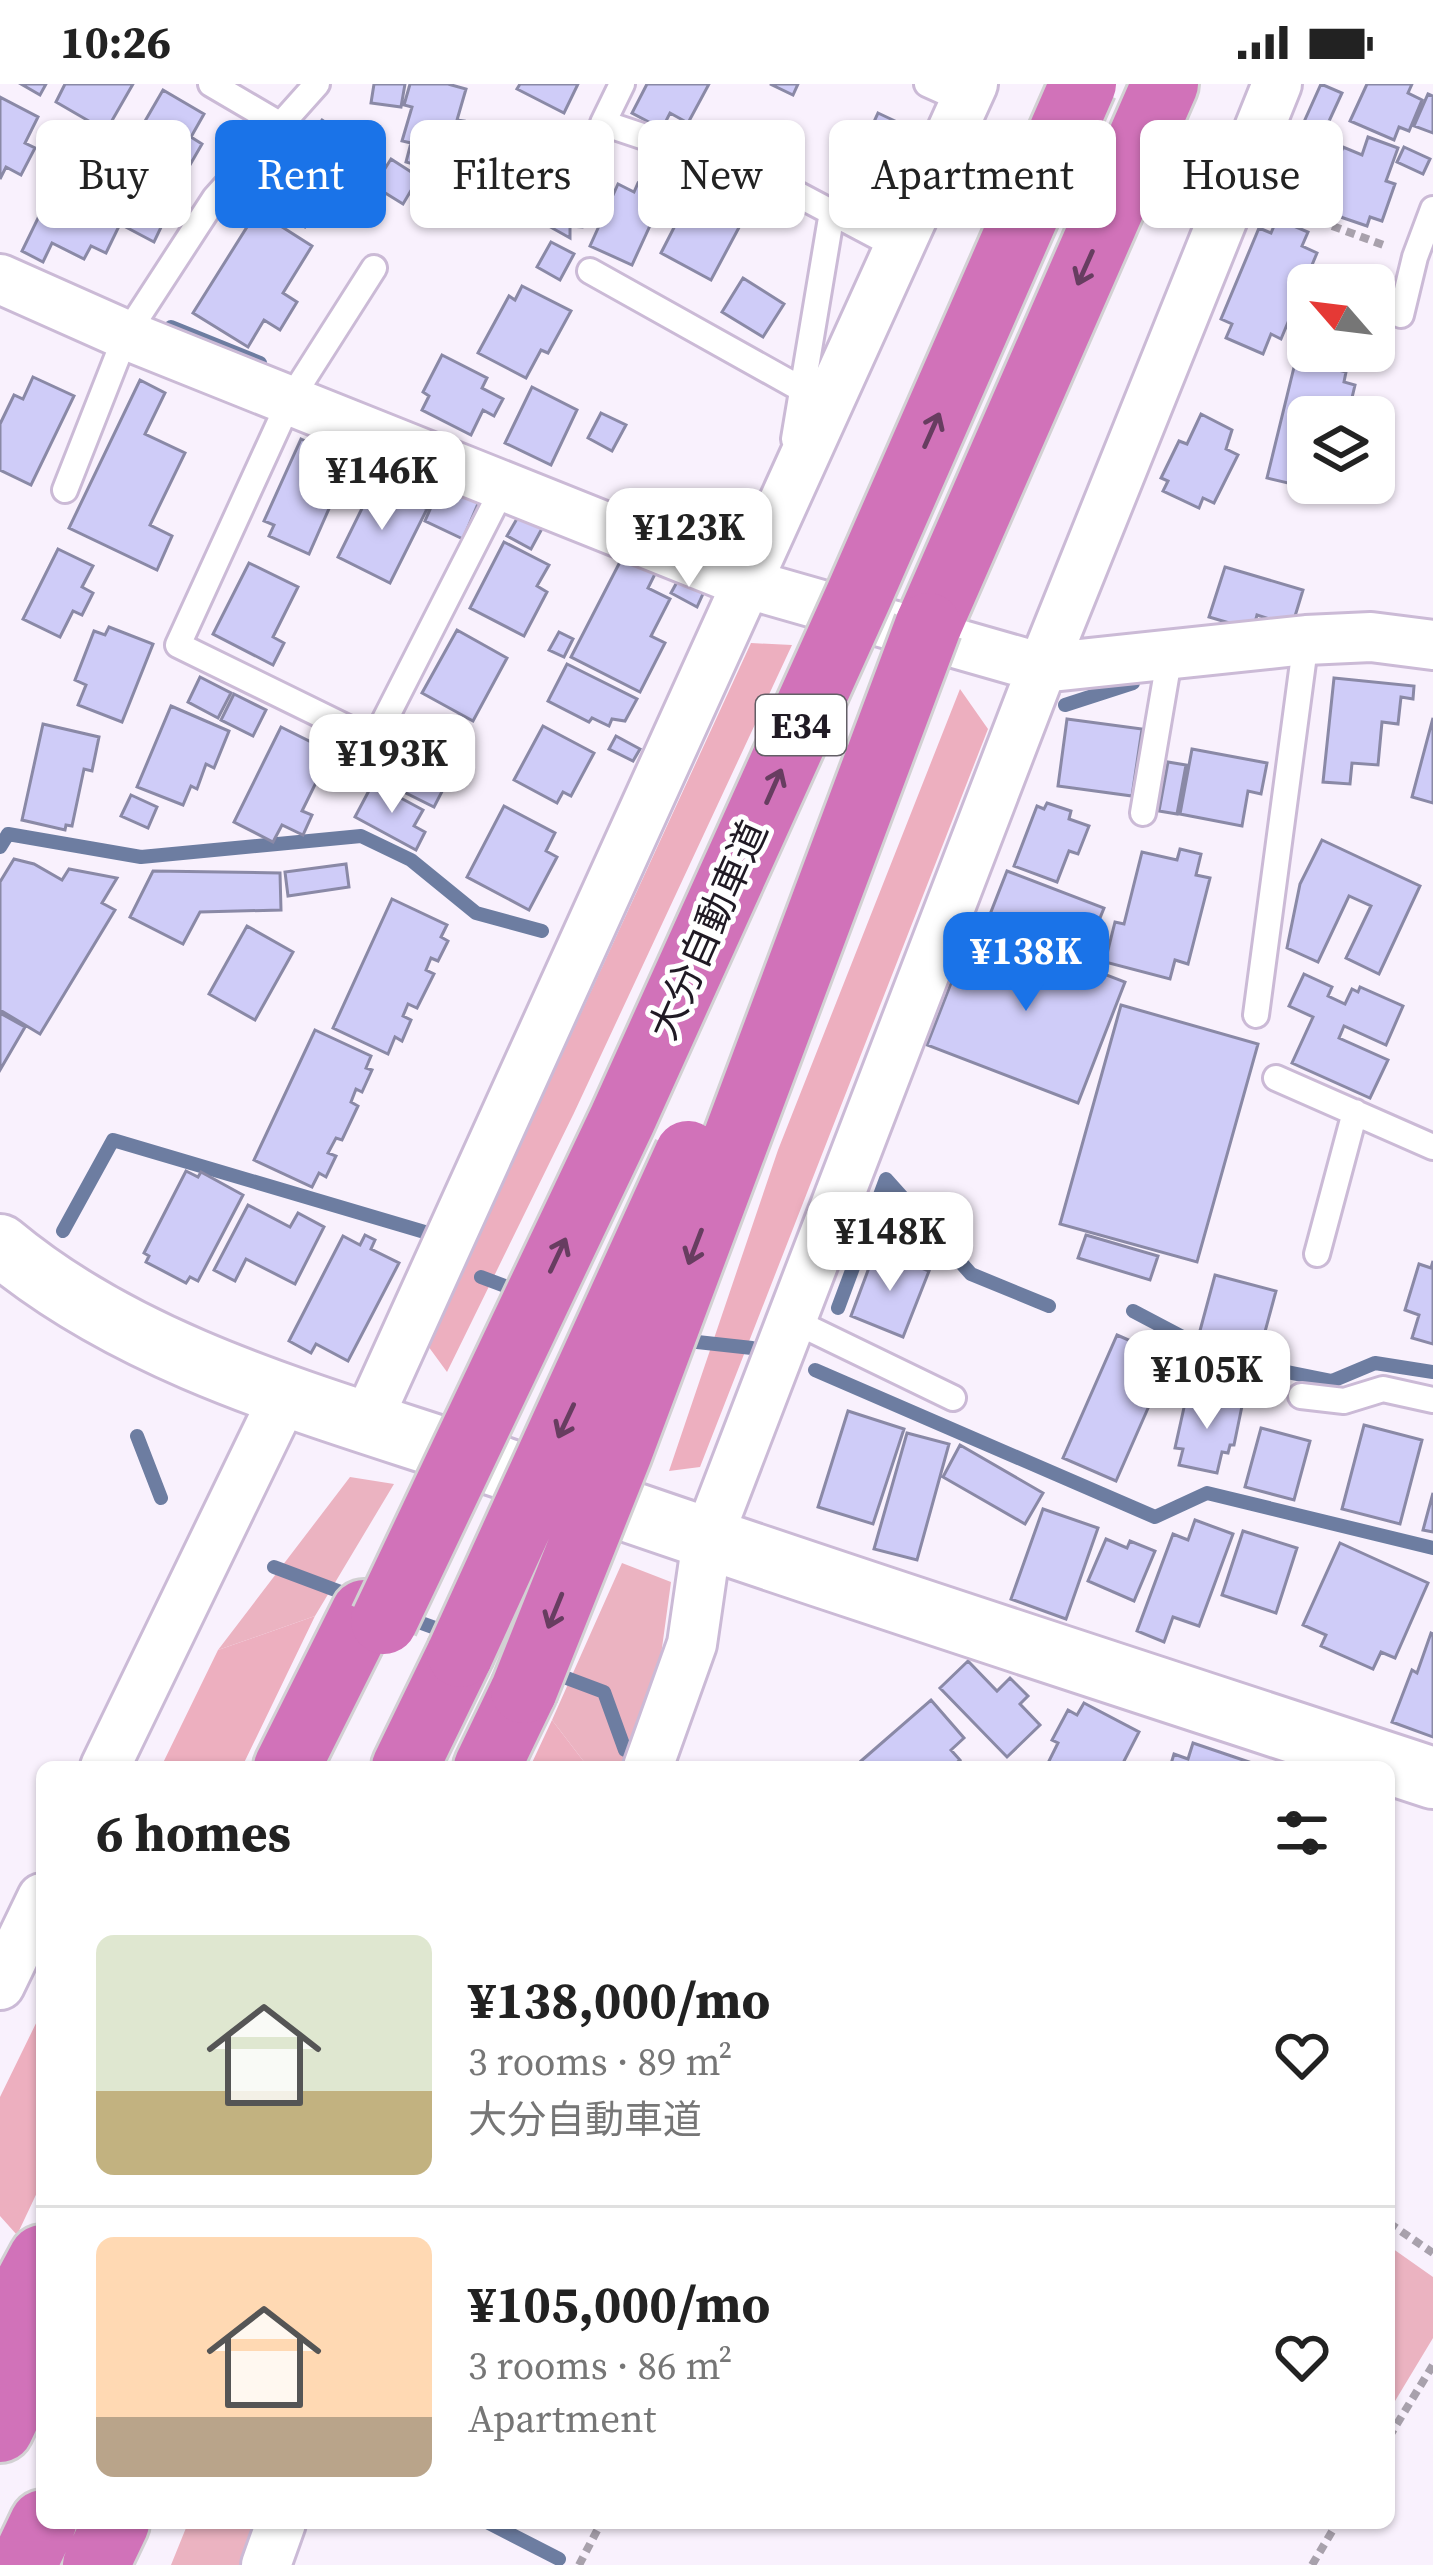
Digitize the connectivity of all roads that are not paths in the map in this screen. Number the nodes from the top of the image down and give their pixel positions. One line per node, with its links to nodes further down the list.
1 (211, 84): 8 (lane)
2 (317, 84): 9 (lane)
3 (622, 84): 12 (lane)
4 (1083, 84): 46 (highway, 大分自動車道 / E34, one-way to 4, bridge)
5 (1165, 84): 27 (highway, 大分自動車道 / E34, one-way to 27)
6 (1277, 84): 31 (street)
7 (955, 90): 15 (street)
8 (272, 120)
9 (285, 120)
10 (215, 197): 20 (lane)
11 (1433, 209): 19 (lane)
12 (829, 210)
13 (829, 228): 21 (lane)
14 (862, 228): 15 (lane)
15 (899, 248): 25 (street)
16 (374, 268): 22 (lane)
17 (590, 271): 21 (lane)
18 (0, 279): 20 (street)
19 (1401, 315)
20 (126, 334): 22 (street); 24 (lane)
21 (802, 390): 25 (lane)
22 (290, 400): 23 (street); 23 (lane)
23 (504, 486): 26 (street)
24 (65, 490)
25 (783, 507): 26 (street)
26 (748, 584): 31 (street); 44 (street)
27 (928, 626): 50 (highway, 大分自動車道 / E34, one-way to 50, bridge); 51 (highway, one-way to 51, bridge)
28 (1306, 640): 29 (street); 30 (street); 33 (lane)
29 (1433, 645)
30 (1170, 654): 31 (street); 32 (lane)
31 (1042, 668): 39 (street)
32 (1143, 813)
33 (1256, 1015)
34 (1276, 1078): 35 (lane)
35 (1355, 1112): 36 (lane); 37 (lane)
36 (1433, 1147)
37 (1317, 1254)
38 (14, 1269): 40 (street)
39 (792, 1320): 42 (lane); 45 (street)
40 (286, 1393): 44 (street); 47 (street)
41 (1301, 1396): 43 (lane)
42 (953, 1398)
43 (1433, 1400)
44 (367, 1420): 45 (street)
45 (707, 1540): 52 (street); 53 (street)
46 (374, 1617): 48 (highway); 49 (highway, 大分自動車道 / E34)
47 (108, 1761)
48 (290, 1761)
49 (317, 1761)
50 (408, 1761)
51 (490, 1761)
52 (650, 1761)
53 (1381, 1761)
54 (1395, 1766): 55 (street)
55 (1433, 1778)
56 (36, 1910): 57 (street)
57 (0, 1985)
58 (36, 2269): 59 (highway)
59 (0, 2336)
60 (36, 2354): 61 (highway)
61 (0, 2429)
62 (40, 2529): 66 (highway)
63 (113, 2529): 67 (highway)
64 (145, 2529): 68 (highway)
65 (278, 2529): 69 (street)
66 (22, 2565)
67 (96, 2565)
68 (136, 2565)
69 (266, 2565)

